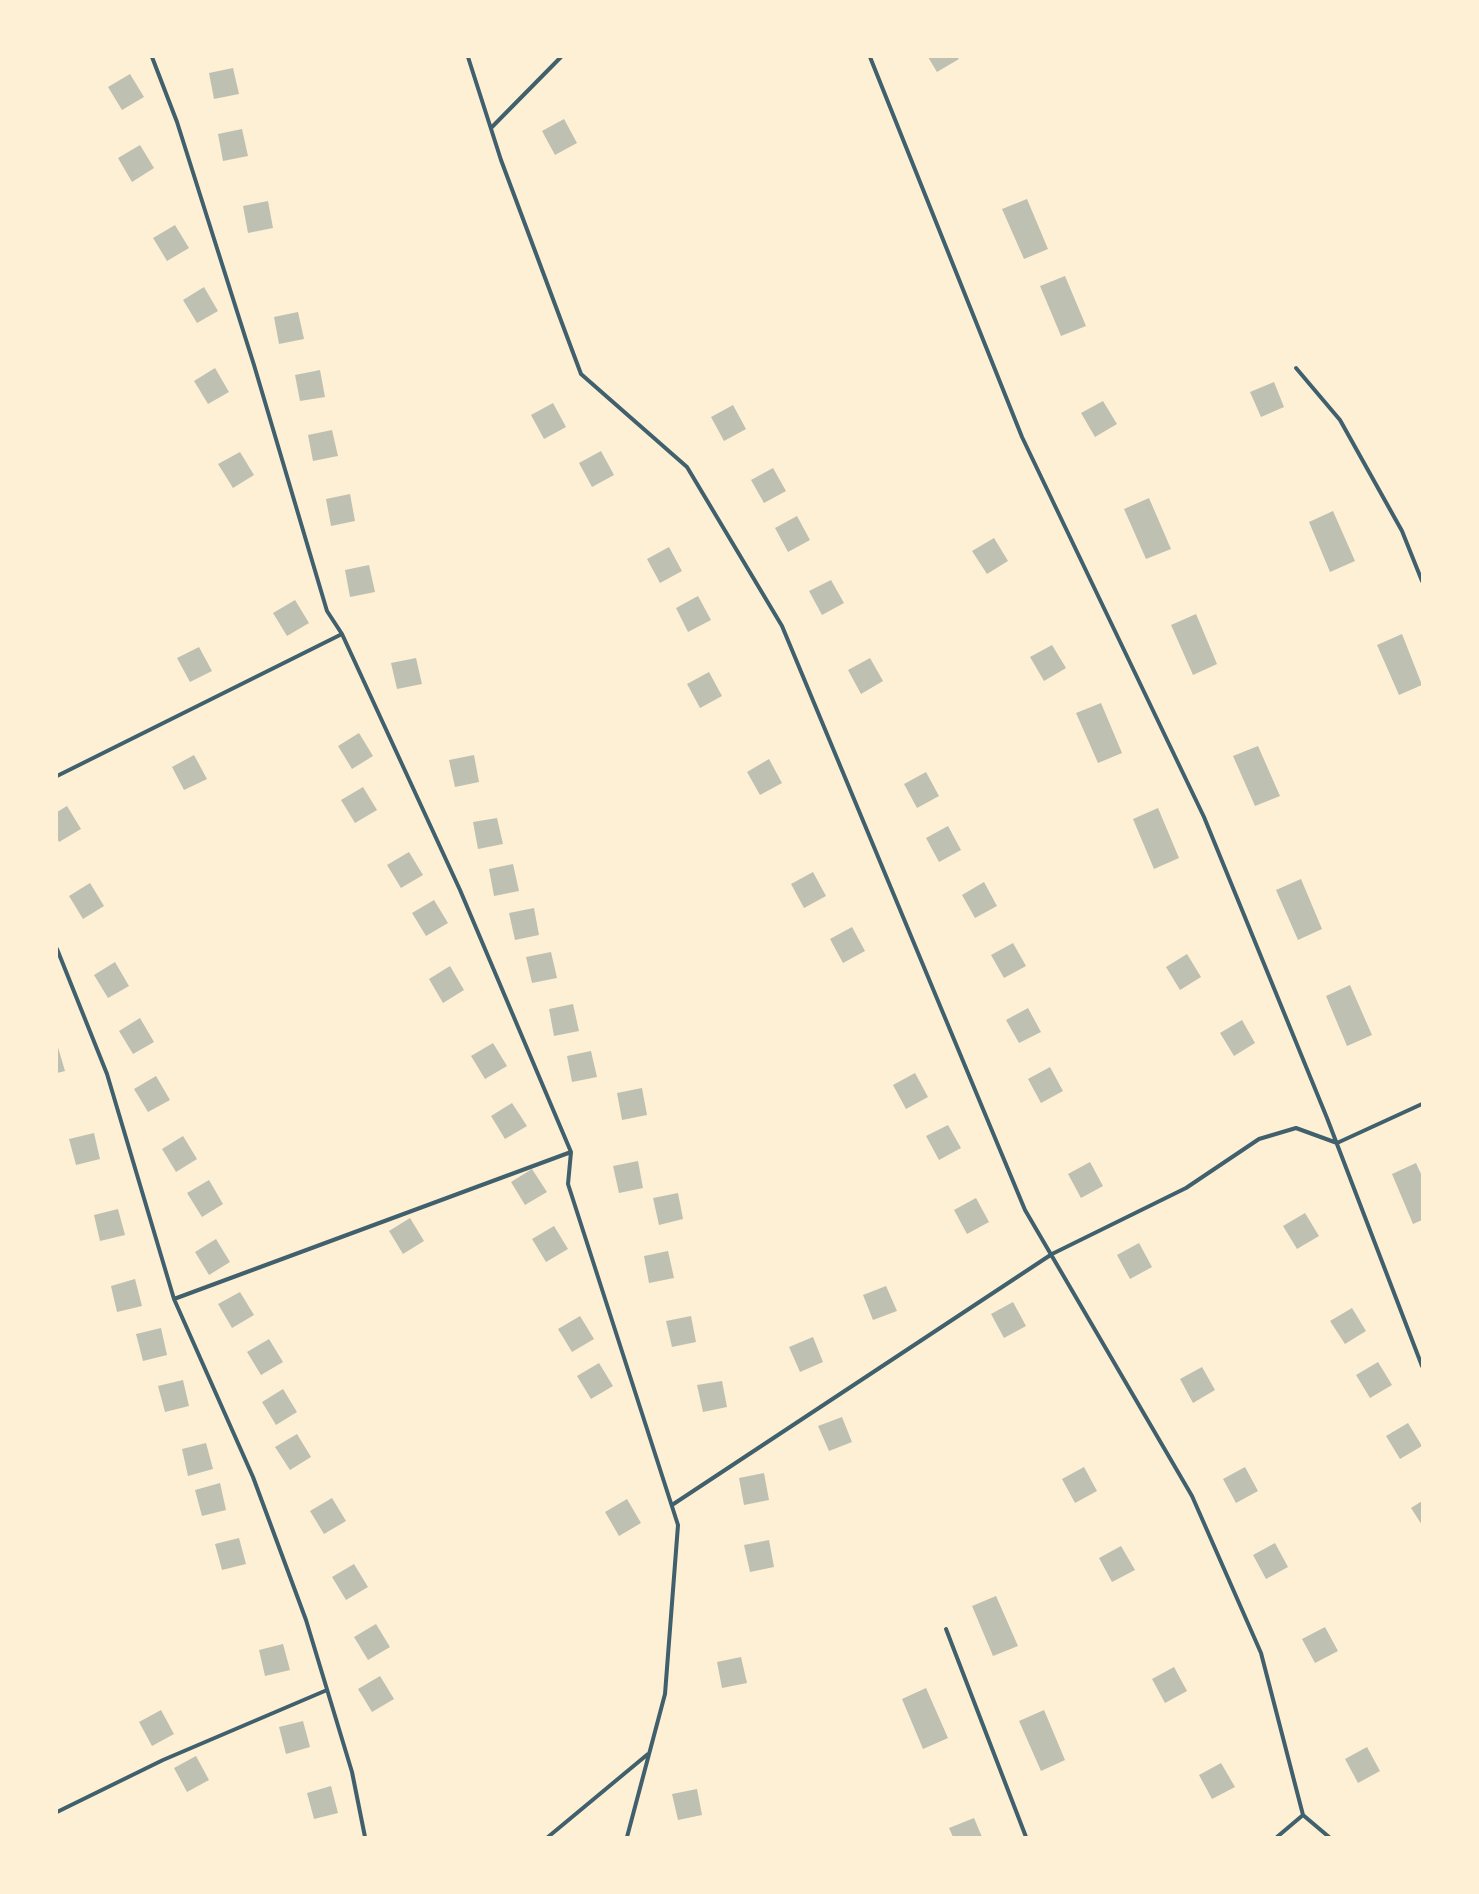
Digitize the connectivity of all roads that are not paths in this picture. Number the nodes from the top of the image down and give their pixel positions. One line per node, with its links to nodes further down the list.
1 (152, 57): 8 (lane)
2 (468, 57): 5 (lane)
3 (561, 57): 5 (lane)
4 (870, 57): 12 (lane)
5 (491, 128): 14 (lane)
6 (1296, 368): 7 (lane)
7 (1422, 581)
8 (342, 634): 9 (lane); 13 (lane)
9 (57, 776)
10 (57, 949): 15 (lane)
11 (1422, 1104): 12 (lane)
12 (1337, 1143): 14 (lane); 16 (lane)
13 (571, 1152): 15 (lane); 17 (lane)
14 (1052, 1254): 17 (lane); 22 (lane)
15 (174, 1299): 19 (lane)
16 (1422, 1366)
17 (672, 1505): 20 (lane)
18 (946, 1629): 26 (lane)
19 (327, 1690): 21 (lane); 23 (lane)
20 (649, 1754): 24 (lane); 25 (lane)
21 (57, 1812)
22 (1303, 1815): 27 (lane); 28 (lane)
23 (365, 1837)
24 (549, 1837)
25 (627, 1837)
26 (1026, 1837)
27 (1277, 1837)
28 (1329, 1837)

